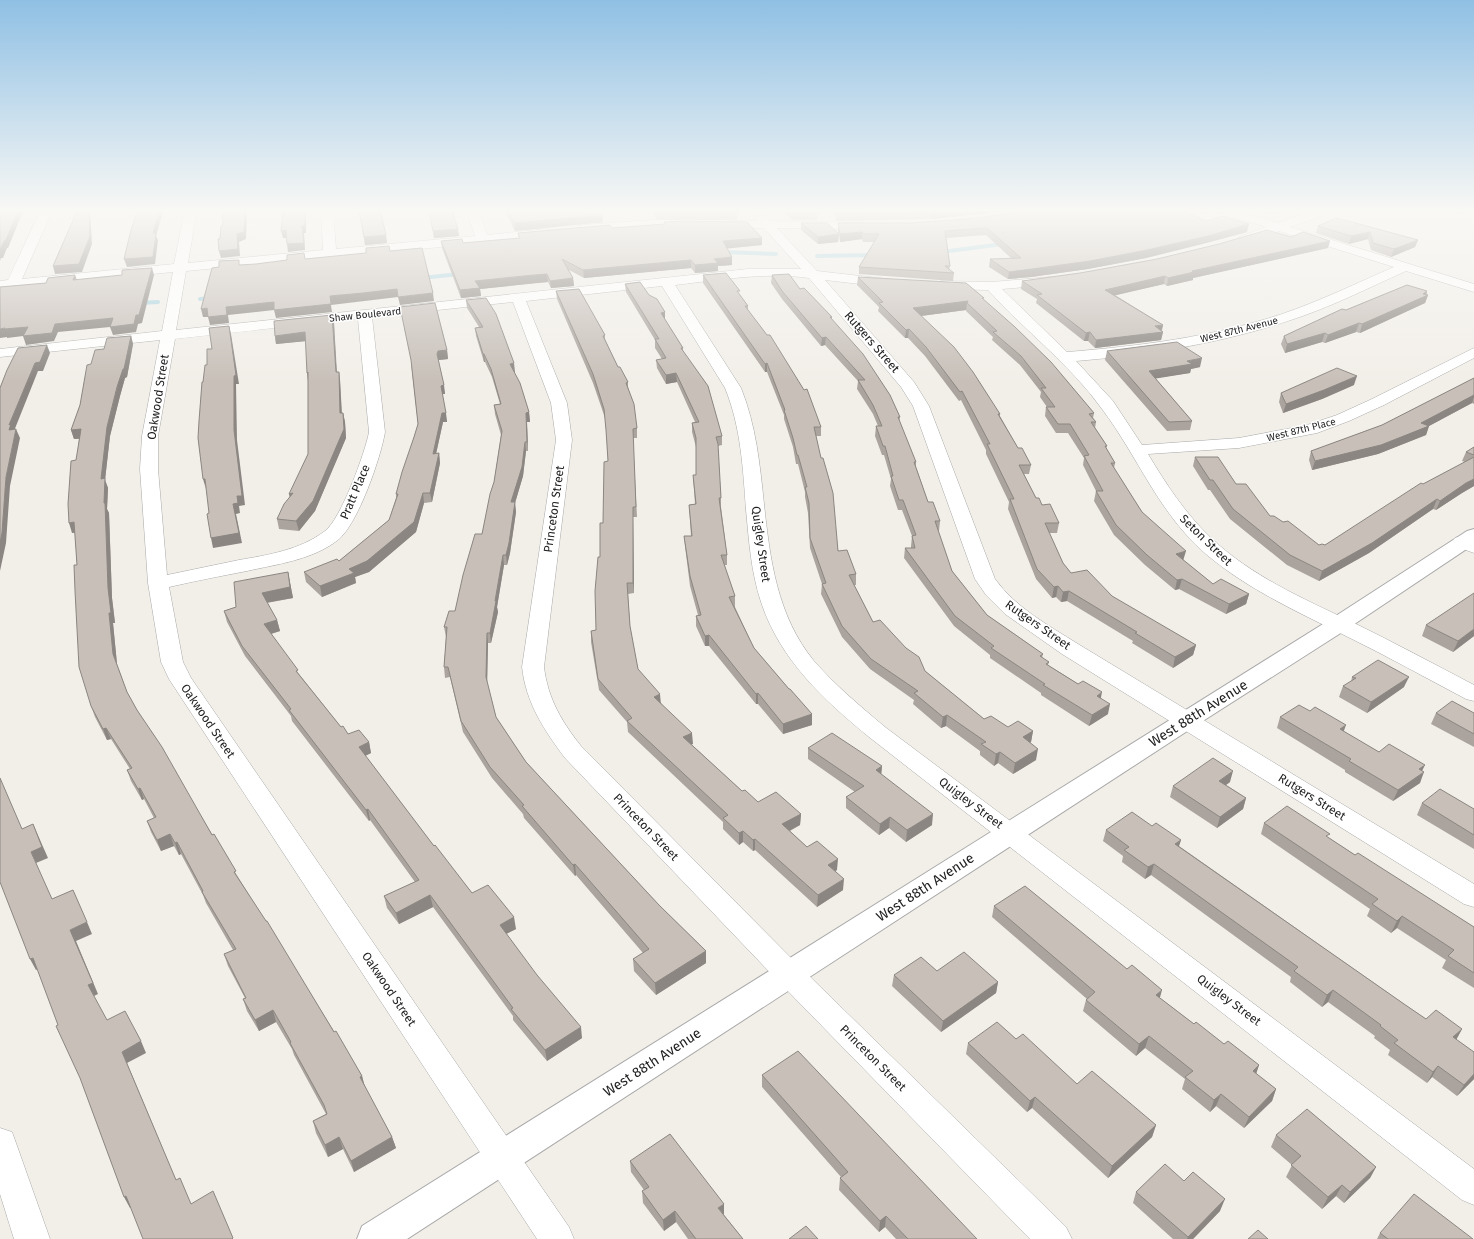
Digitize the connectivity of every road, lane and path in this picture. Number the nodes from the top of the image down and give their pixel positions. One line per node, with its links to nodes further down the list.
1 (21, 267): 9 (street)
2 (193, 267): 5 (street)
3 (806, 267): 6 (street, Rutgers Street)
4 (1405, 267): 14 (street); 20 (street, West 87th Avenue)
5 (181, 268): 9 (street); 17 (street, Oakwood Street)
6 (813, 274): 8 (street, Shaw Boulevard); 10 (street, Shaw Boulevard); 26 (street, Rutgers Street)
7 (1063, 279): 13 (street)
8 (666, 282): 15 (street, Shaw Boulevard); 27 (street, Quigley Street)
9 (13, 284): 11 (street)
10 (899, 284)
11 (0, 285)
12 (926, 285): 13 (street)
13 (992, 286): 20 (street, Seton Street)
14 (1474, 288)
15 (518, 298): 16 (street, Shaw Boulevard); 29 (street, Princeton Street)
16 (365, 314): 17 (street, Shaw Boulevard); 23 (street, Pratt Place)
17 (168, 335): 19 (street, Shaw Boulevard); 23 (street, Oakwood Street)
18 (1474, 352): 21 (street, West 87th Place)
19 (0, 353)
20 (1064, 357): 21 (street, Seton Street)
21 (1138, 450): 24 (street, Seton Street)
22 (1470, 542): 24 (street, West 88th Avenue)
23 (158, 584): 31 (street, Oakwood Street)
24 (1339, 624): 25 (street, Seton Street); 26 (street, West 88th Avenue)
25 (1474, 694)
26 (1186, 720): 27 (street, West 88th Avenue); 28 (street, Rutgers Street)
27 (1010, 832): 29 (street, West 88th Avenue); 32 (street, Quigley Street)
28 (1474, 897)
29 (789, 974): 31 (street, West 88th Avenue); 36 (street, Princeton Street)
30 (0, 1143): 33 (street)
31 (503, 1157): 34 (street, West 88th Avenue); 35 (street, Oakwood Street)
32 (1474, 1188)
33 (32, 1239)
34 (376, 1239)
35 (557, 1239)
36 (1054, 1239)

